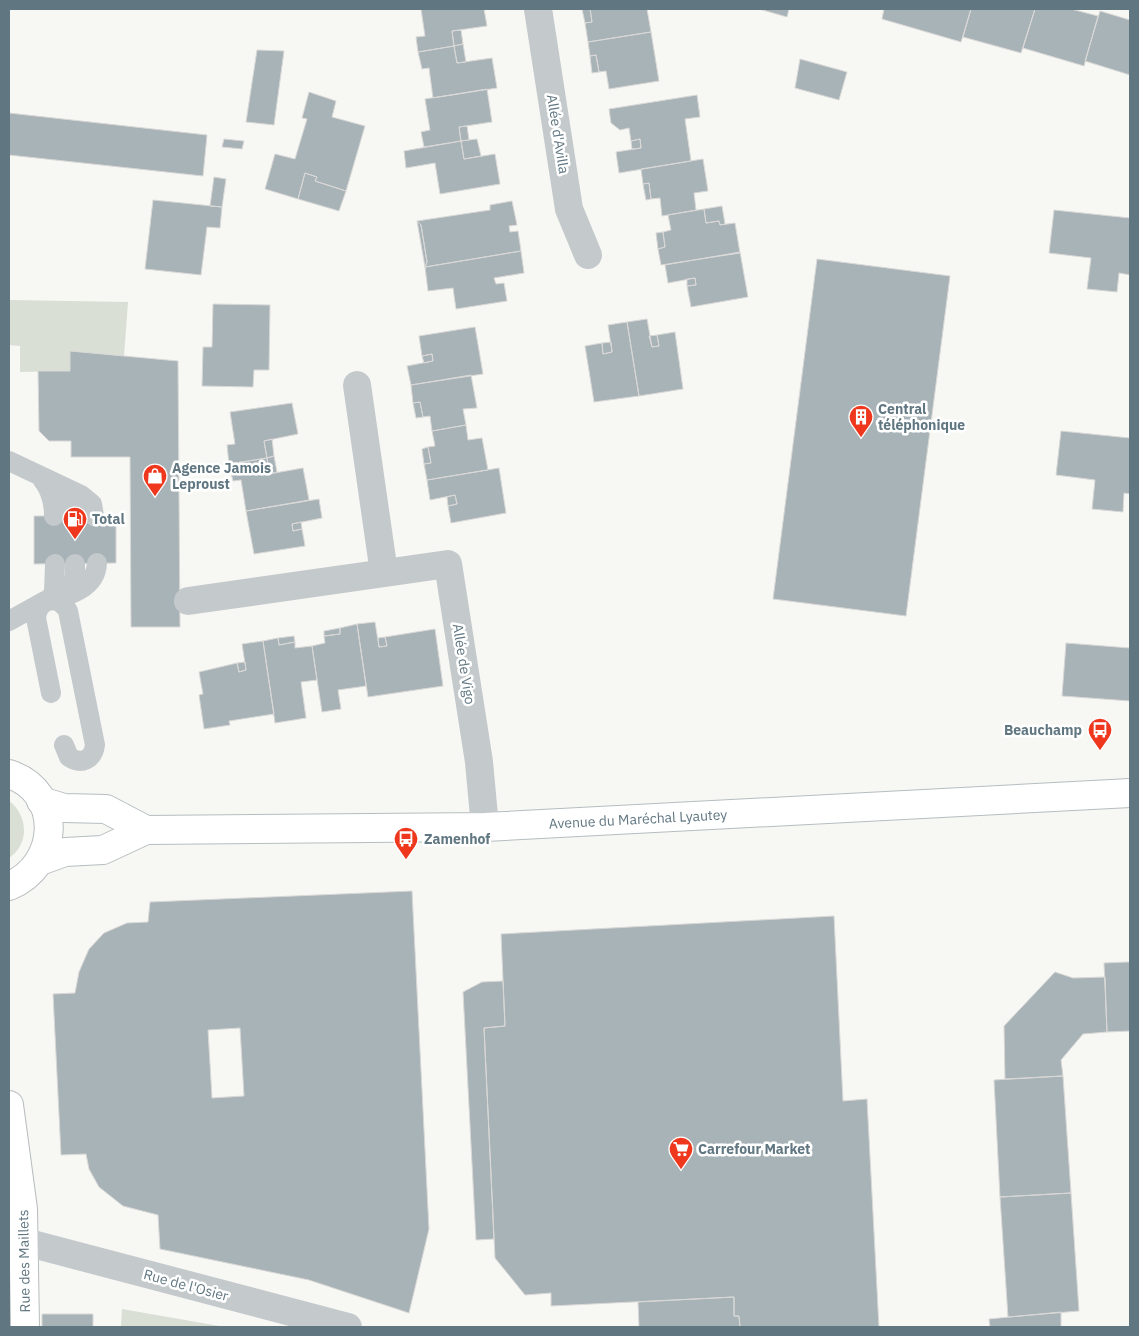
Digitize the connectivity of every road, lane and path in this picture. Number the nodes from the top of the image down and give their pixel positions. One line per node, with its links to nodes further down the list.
1 (538, 9): 2 (street, Allée d'Avilla)
2 (588, 255)
3 (357, 384): 11 (street)
4 (9, 461): 5 (lane)
5 (37, 474): 6 (lane); 7 (lane)
6 (64, 516)
7 (94, 516)
8 (97, 563): 12 (lane)
9 (55, 564): 12 (lane)
10 (75, 564): 12 (lane)
11 (384, 574): 13 (street, Allée de Vigo); 19 (street, Allée de Vigo)
12 (47, 600): 14 (lane); 15 (lane); 16 (lane)
13 (188, 601)
14 (9, 621)
15 (51, 693)
16 (64, 745)
17 (21, 779): 20 (street, Avenue du Maréchal Lyautey); 21 (street)
18 (1130, 793): 19 (street, Avenue du Maréchal Lyautey)
19 (485, 827): 20 (street, Avenue du Maréchal Lyautey)
20 (146, 830): 21 (street, Avenue du Maréchal Lyautey)
21 (40, 861): 22 (street)
22 (11, 892)
23 (9, 1105): 24 (street, Rue des Maillets)
24 (25, 1242): 25 (street, Rue des Maillets); 26 (street, Rue de l'Osier)
25 (25, 1327)
26 (348, 1327)

